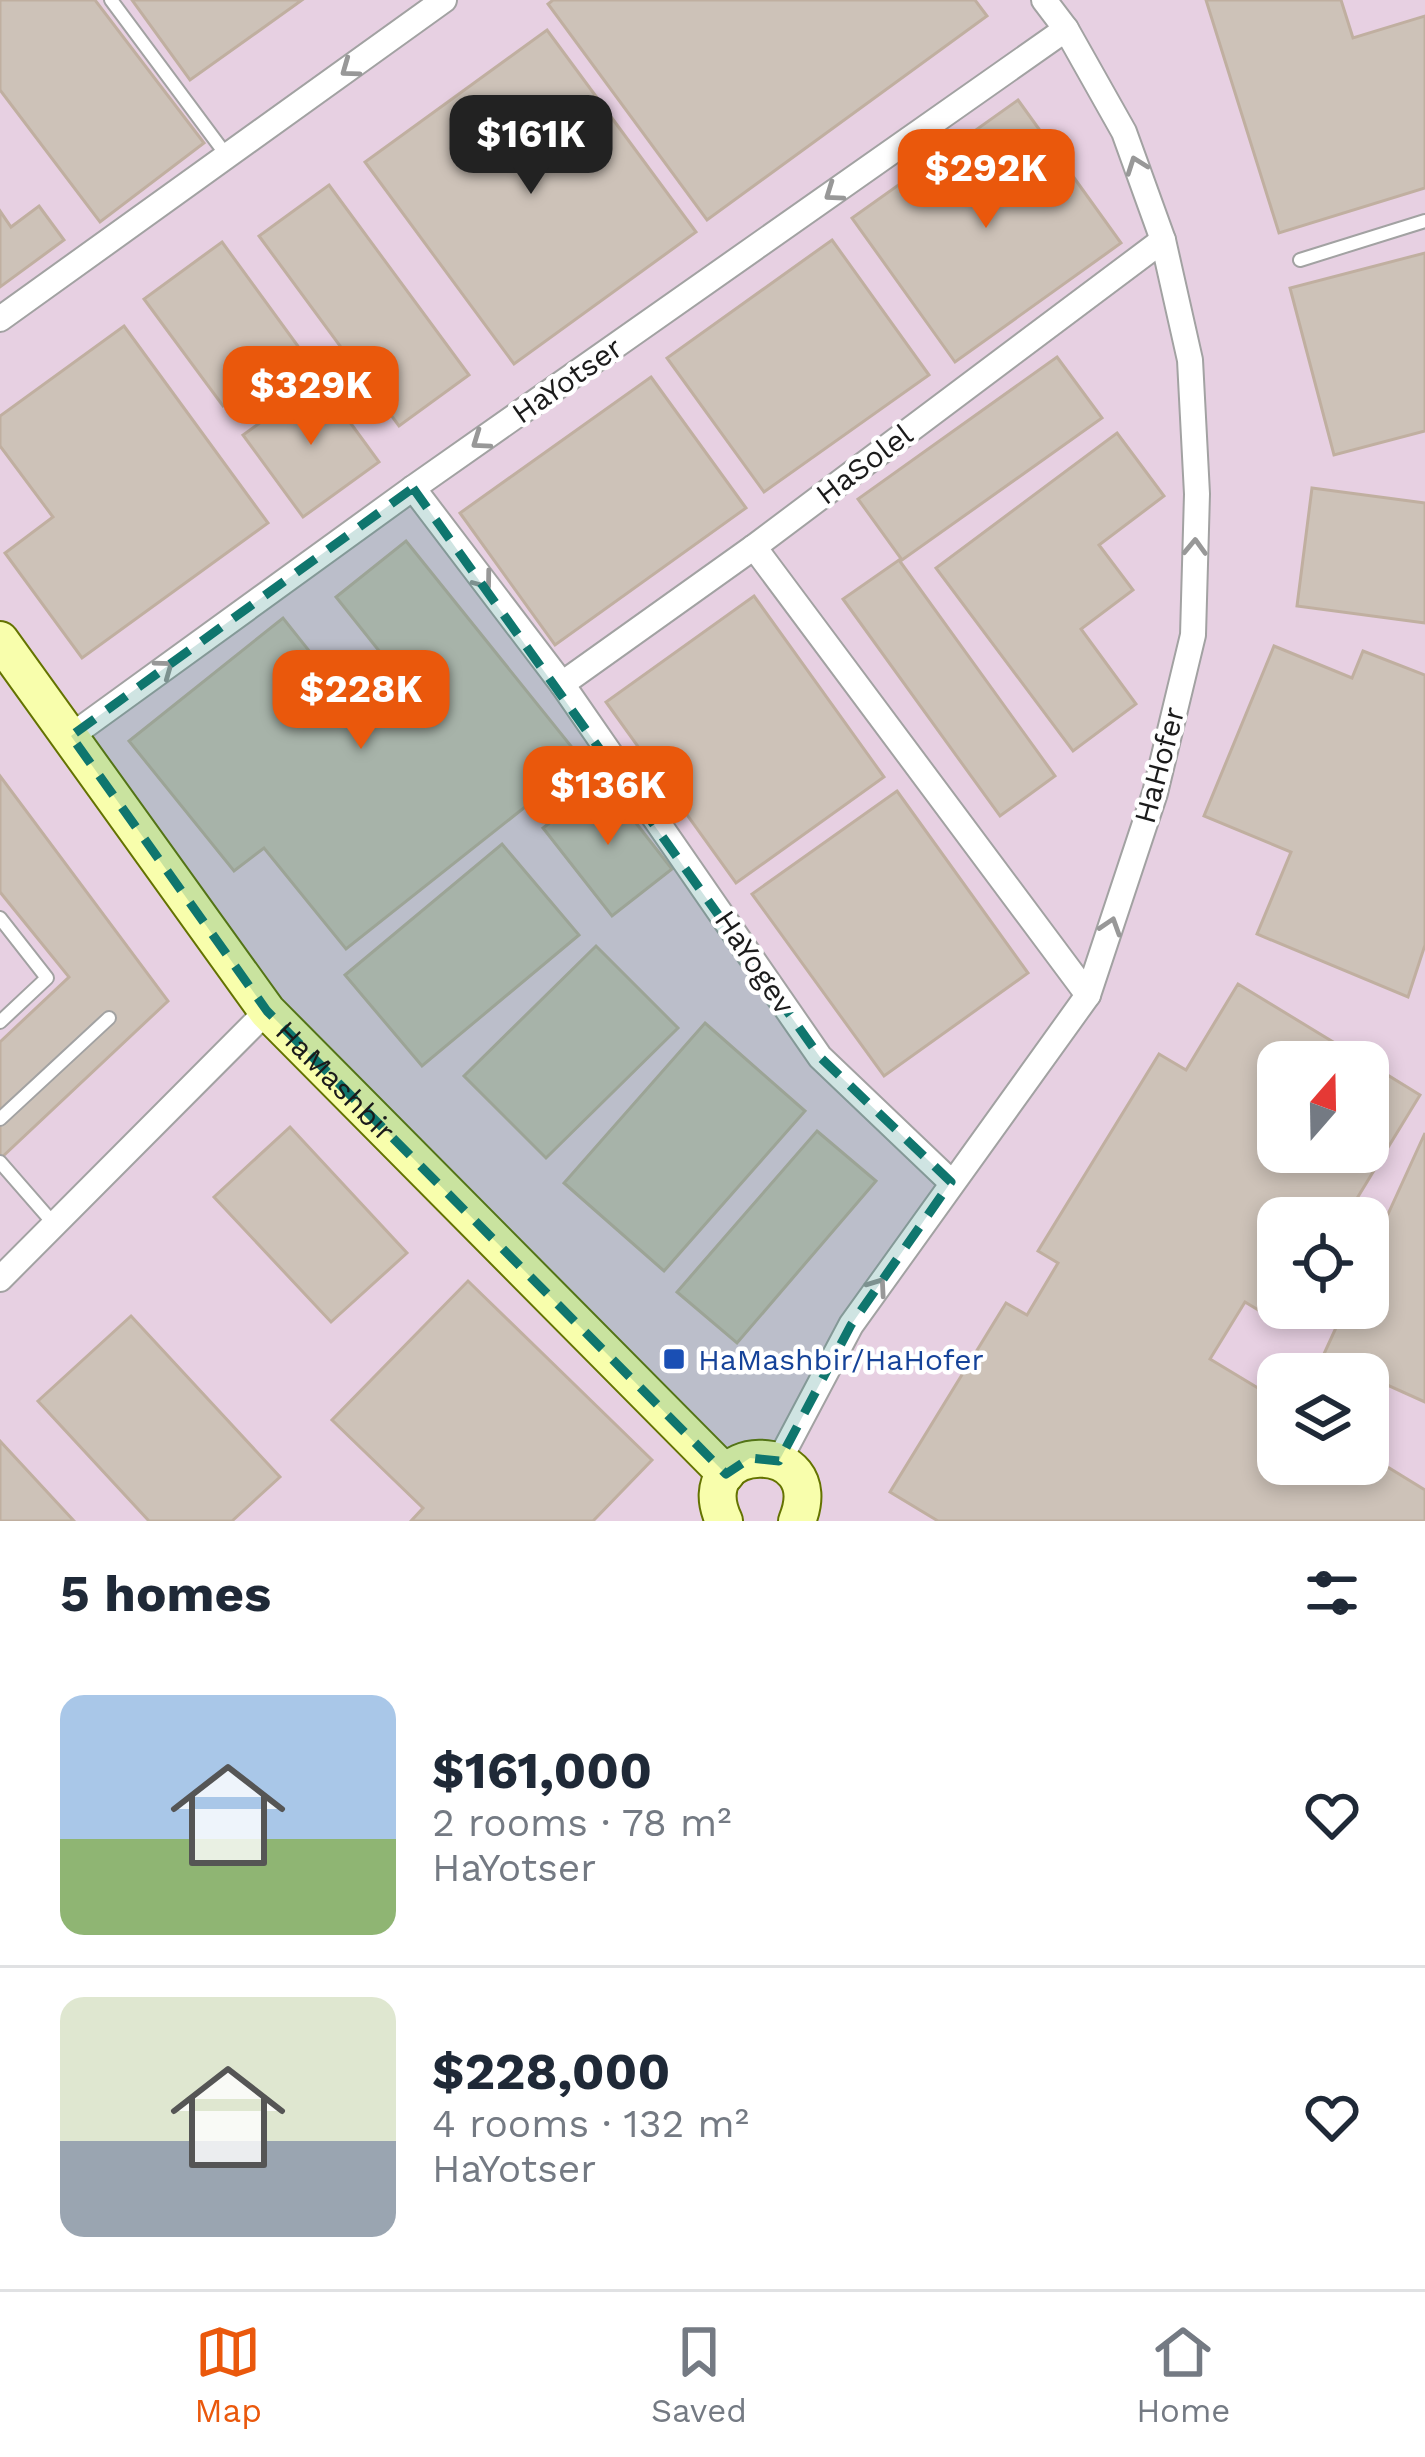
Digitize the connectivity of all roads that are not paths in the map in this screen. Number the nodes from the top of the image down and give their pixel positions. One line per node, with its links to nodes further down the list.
1 (111, 0): 5 (lane)
2 (443, 0): 5 (street, one-way to 5)
3 (1044, 0): 4 (street, HaHofer)
4 (1066, 29): 7 (street, HaHofer, one-way to 4); 10 (street, HaYotser, one-way to 10)
5 (228, 157): 9 (street)
6 (1425, 221): 8 (lane)
7 (1163, 240): 11 (street, HaSolel); 16 (street, HaHofer, one-way to 7)
8 (1300, 260)
9 (0, 320)
10 (413, 488): 13 (street, HaYogev, one-way to 13); 14 (street, HaYotser, one-way to 10)
11 (754, 547): 13 (street, HaSolel); 16 (street)
12 (0, 640): 14 (street, HaMashbir)
13 (562, 684): 22 (street, HaYogev)
14 (71, 736): 17 (street, HaMashbir)
15 (0, 918): 19 (lane)
16 (1088, 994): 22 (street, HaHofer)
17 (267, 1011): 23 (street); 26 (street, HaMashbir)
18 (109, 1018): 20 (lane)
19 (0, 1022)
20 (0, 1119)
21 (0, 1162): 23 (lane)
22 (951, 1182): 25 (street, HaHofer, one-way to 22)
23 (56, 1225): 24 (street)
24 (0, 1279)
25 (779, 1461): 26 (street); 27 (street)
26 (726, 1474): 28 (street)
27 (799, 1520)
28 (724, 1521)

